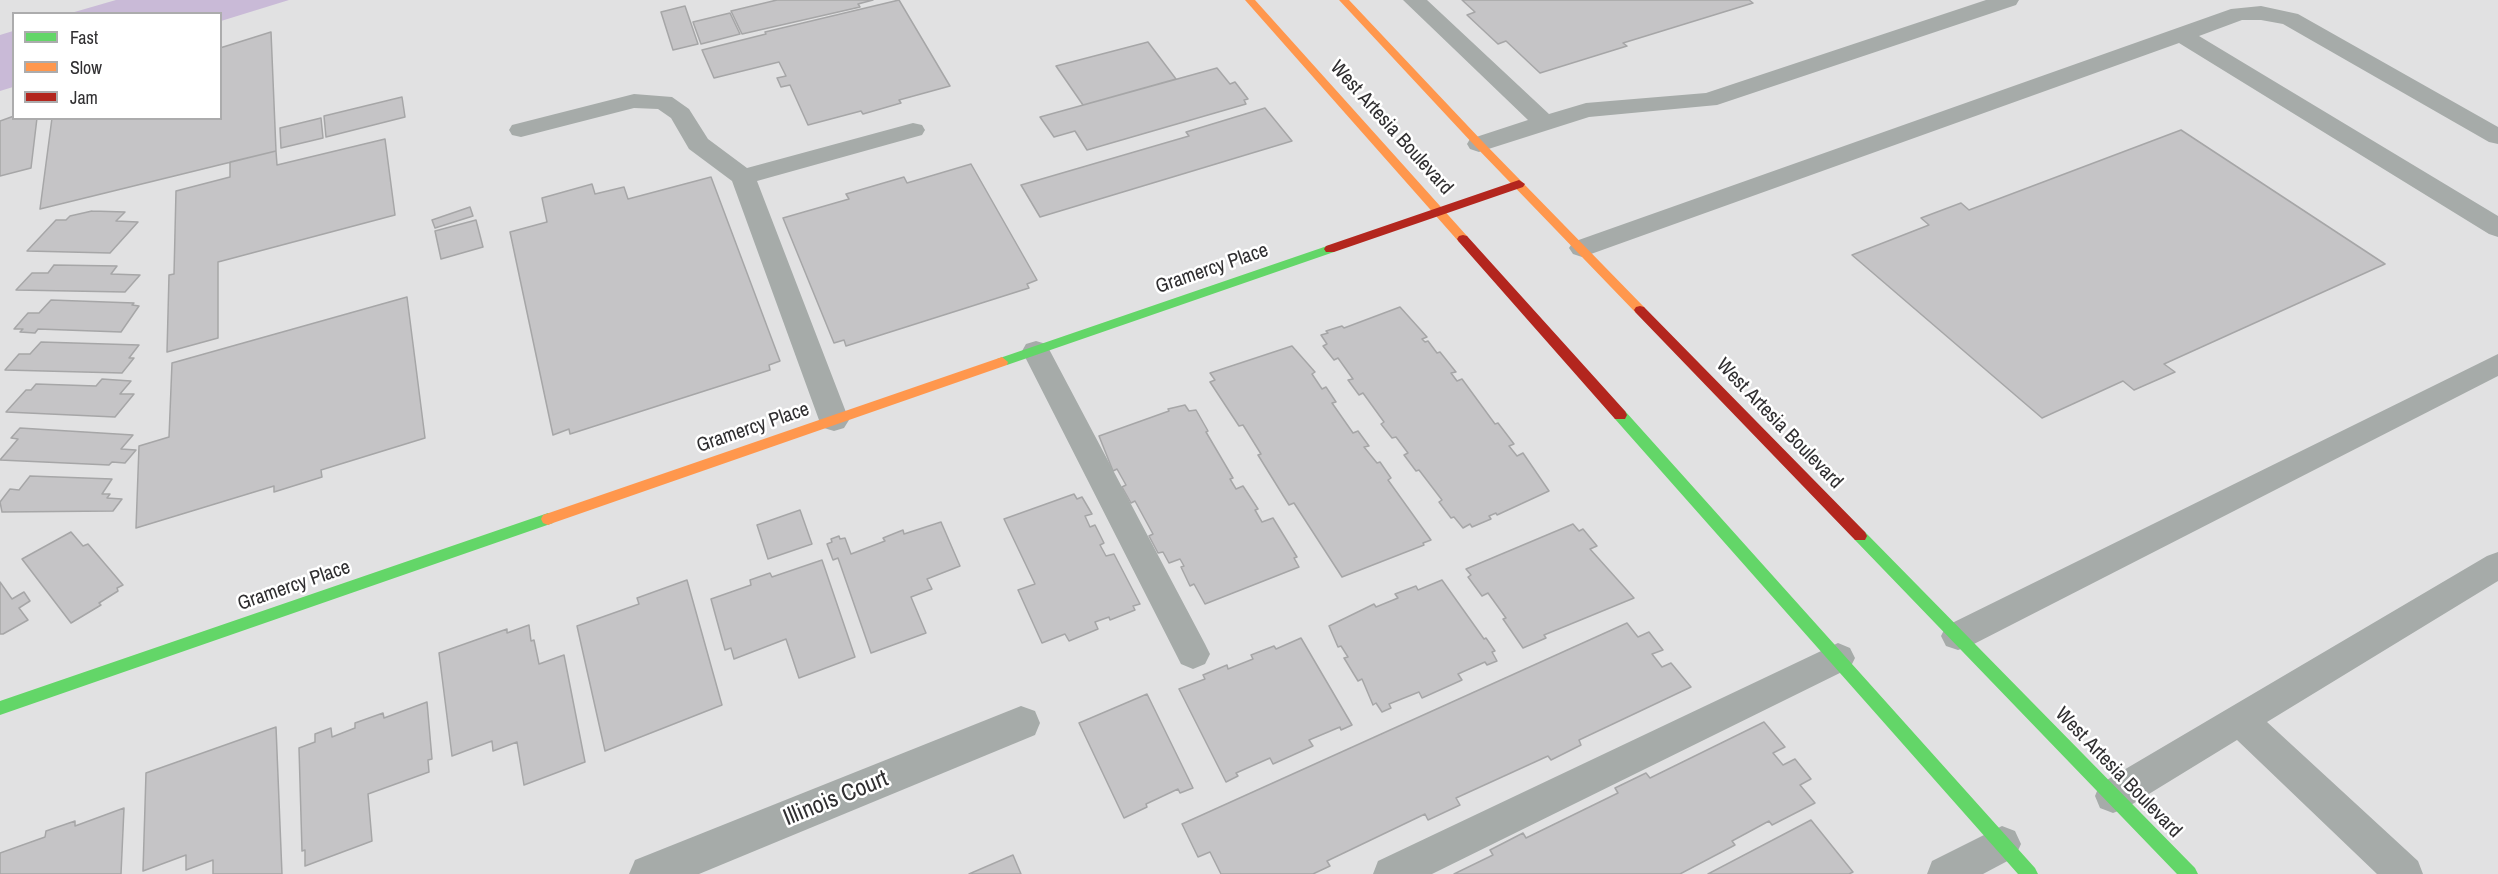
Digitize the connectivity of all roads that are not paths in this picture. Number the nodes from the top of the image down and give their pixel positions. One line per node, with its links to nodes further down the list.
1 (1250, 0): 13 (main road, West Artesia Boulevard)
2 (1344, 0): 10 (main road, West Artesia Boulevard)
3 (1414, 0): 6 (lane)
4 (2008, 0): 6 (lane)
5 (2181, 35): 9 (lane); 14 (lane); 15 (lane)
6 (1545, 123): 10 (lane)
7 (521, 130): 11 (lane)
8 (914, 130): 11 (lane)
9 (2498, 138)
10 (1479, 144): 12 (main road, West Artesia Boulevard)
11 (743, 177): 18 (lane)
12 (1519, 184): 13 (main road, Gramercy Place); 15 (main road, West Artesia Boulevard)
13 (1440, 211): 16 (main road, Gramercy Place); 22 (main road, West Artesia Boulevard)
14 (2498, 228)
15 (1582, 248): 20 (main road, West Artesia Boulevard)
16 (1036, 351): 18 (main road, Gramercy Place); 21 (lane)
17 (2498, 364): 20 (lane)
18 (834, 420): 23 (main road, Gramercy Place)
19 (2498, 565): 24 (lane)
20 (1958, 636): 26 (main road, West Artesia Boulevard)
21 (1193, 654)
22 (1838, 658): 27 (main road, West Artesia Boulevard); 29 (lane)
23 (0, 708)
24 (2239, 720): 26 (lane); 33 (lane)
25 (1021, 723): 28 (street, Illinois Court)
26 (2113, 796): 32 (main road, West Artesia Boulevard)
27 (2002, 843): 30 (lane); 31 (main road, West Artesia Boulevard)
28 (650, 874)
29 (1392, 874)
30 (1946, 874)
31 (2029, 874)
32 (2189, 874)
33 (2404, 874)

